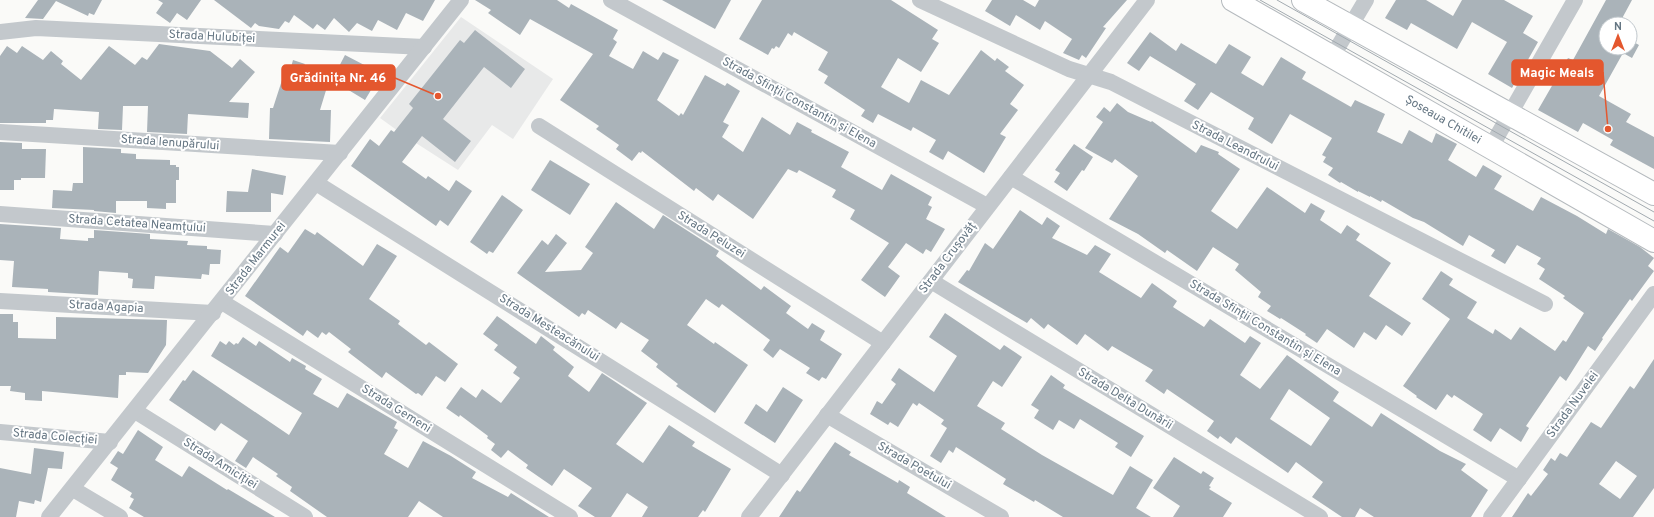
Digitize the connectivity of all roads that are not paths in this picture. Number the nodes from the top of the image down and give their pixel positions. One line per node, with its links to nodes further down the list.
1 (461, 0): 11 (street, Strada Marmurei)
2 (611, 0): 22 (street, Strada Sfinții Constantin și Elena)
3 (920, 0): 13 (street, Strada Leandrului)
4 (1147, 0): 13 (street, Strada Crușovăț)
5 (1232, 0): 12 (main road, Șoseaua Chitilei)
6 (1303, 0): 9 (main road)
7 (1366, 0): 9 (street)
8 (1575, 0): 14 (street)
9 (1350, 27): 12 (street); 14 (main road)
10 (0, 32): 11 (street, Strada Hulubiței)
11 (424, 47): 18 (street, Strada Marmurei)
12 (1332, 57): 17 (main road, Șoseaua Chitilei)
13 (1088, 76): 19 (street, Strada Crușovăț); 29 (street, Strada Leandrului)
14 (1510, 115): 17 (street); 21 (main road)
15 (539, 126): 31 (street, Strada Peluzei)
16 (0, 132): 18 (street, Strada Ienupărului)
17 (1491, 147): 25 (main road, Șoseaua Chitilei)
18 (340, 153): 20 (street, Strada Marmurei)
19 (1011, 177): 22 (street, Strada Crușovăț); 37 (street, Strada Sfinții Constantin și Elena)
20 (316, 183): 24 (street, Strada Marmurei); 36 (street, Strada Mesteacănului)
21 (1654, 194)
22 (987, 206): 26 (street, Strada Crușovăț)
23 (0, 214): 24 (street, Strada Cetatea Neamțului)
24 (275, 234): 30 (street, Strada Marmurei)
25 (1654, 241)
26 (930, 281): 31 (street, Strada Crușovăț); 45 (street, Strada Delta Dunării)
27 (1654, 294): 37 (street, Strada Nuvelei)
28 (0, 301): 30 (street, Strada Agapia)
29 (1546, 304)
30 (217, 307): 32 (street, Strada Marmurei); 42 (street, Strada Gemeni)
31 (883, 343): 33 (street, Strada Crușovăț)
32 (135, 411): 35 (street, Strada Marmurei); 41 (street, Strada Amiciției)
33 (827, 415): 36 (street, Strada Crușovăț); 44 (street, Strada Poetului)
34 (0, 432): 35 (street, Strada Colecției)
35 (110, 442): 38 (street, Strada Marmurei)
36 (782, 475): 43 (street, Strada Crușovăț)
37 (1519, 479): 46 (street, Strada Nuvelei)
38 (73, 488): 39 (street, Strada Marmurei); 40 (street)
39 (50, 517)
40 (120, 517)
41 (305, 517)
42 (570, 517)
43 (749, 517)
44 (1001, 517)
45 (1320, 517)
46 (1491, 517)

